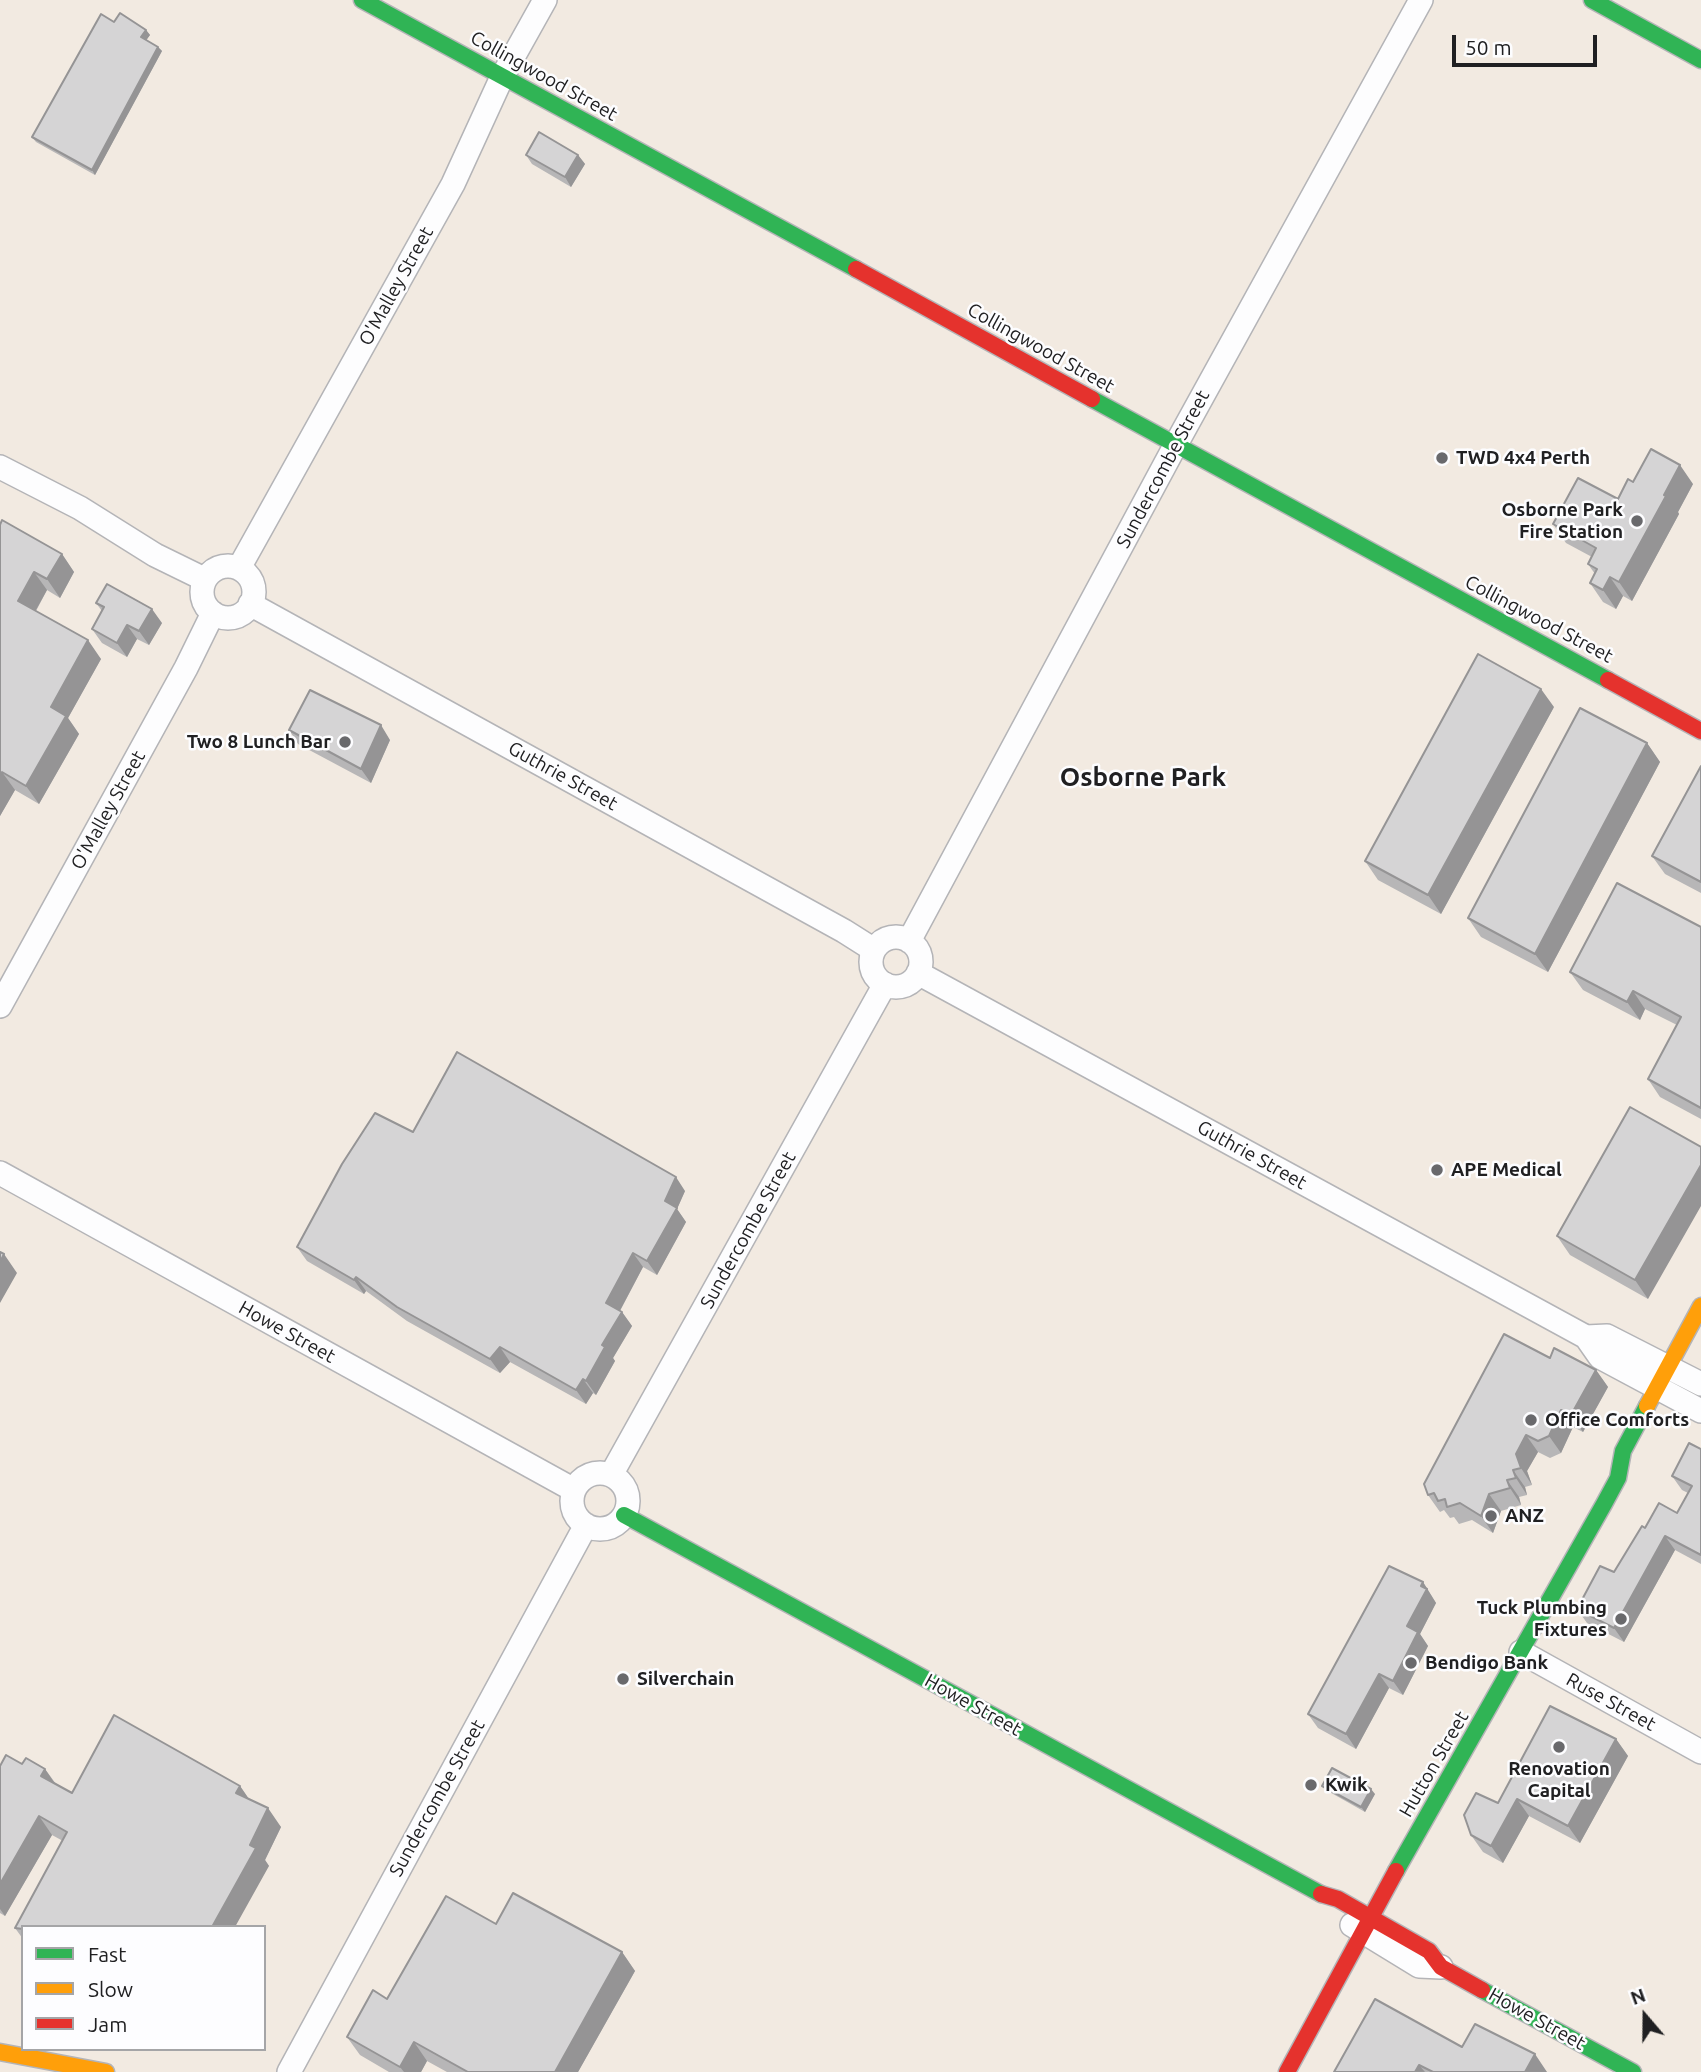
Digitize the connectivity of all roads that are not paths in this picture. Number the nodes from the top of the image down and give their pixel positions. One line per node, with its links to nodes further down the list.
1 (362, 0): 6 (street, Collingwood Street)
2 (545, 0): 6 (street, O'Malley Street)
3 (1421, 0): 7 (street, Sundercombe Street)
4 (1592, 0): 5 (street)
5 (1701, 60)
6 (502, 77): 7 (street, Collingwood Street); 9 (street, O'Malley Street)
7 (1175, 446): 13 (street, Collingwood Street); 14 (street, Sundercombe Street)
8 (0, 467): 10 (street)
9 (239, 568): 10 (street); 11 (street)
10 (205, 579): 12 (street)
11 (250, 604): 12 (street); 15 (street, Guthrie Street)
12 (213, 613): 18 (street, O'Malley Street)
13 (1701, 731)
14 (909, 941): 15 (street); 16 (street)
15 (874, 950): 17 (street)
16 (918, 973): 17 (street); 21 (street, Guthrie Street)
17 (885, 985): 26 (street, Sundercombe Street)
18 (0, 1006)
19 (0, 1173): 28 (street, Howe Street)
20 (1701, 1306): 22 (street, Hutton Street)
21 (1586, 1337): 22 (street, Guthrie Street); 23 (street, Guthrie Street)
22 (1688, 1373): 23 (street, Hutton Street)
23 (1667, 1399): 24 (street, Guthrie Street); 27 (street, Hutton Street)
24 (1701, 1411)
25 (1640, 1460): 27 (street, Hutton Street)
26 (611, 1475): 28 (street); 29 (street)
27 (1618, 1478): 31 (street, Hutton Street)
28 (573, 1490): 30 (street)
29 (624, 1514): 30 (street); 33 (street, Howe Street)
30 (586, 1525): 38 (street, Sundercombe Street)
31 (1521, 1652): 32 (street, Ruse Street); 34 (street, Hutton Street)
32 (1701, 1752)
33 (1322, 1895): 34 (street, Howe Street)
34 (1366, 1925): 35 (street, Howe Street); 39 (street, Hutton Street)
35 (1441, 1967): 40 (street, Howe Street)
36 (0, 2052): 37 (street)
37 (106, 2072)
38 (289, 2072)
39 (1287, 2072)
40 (1633, 2072)

